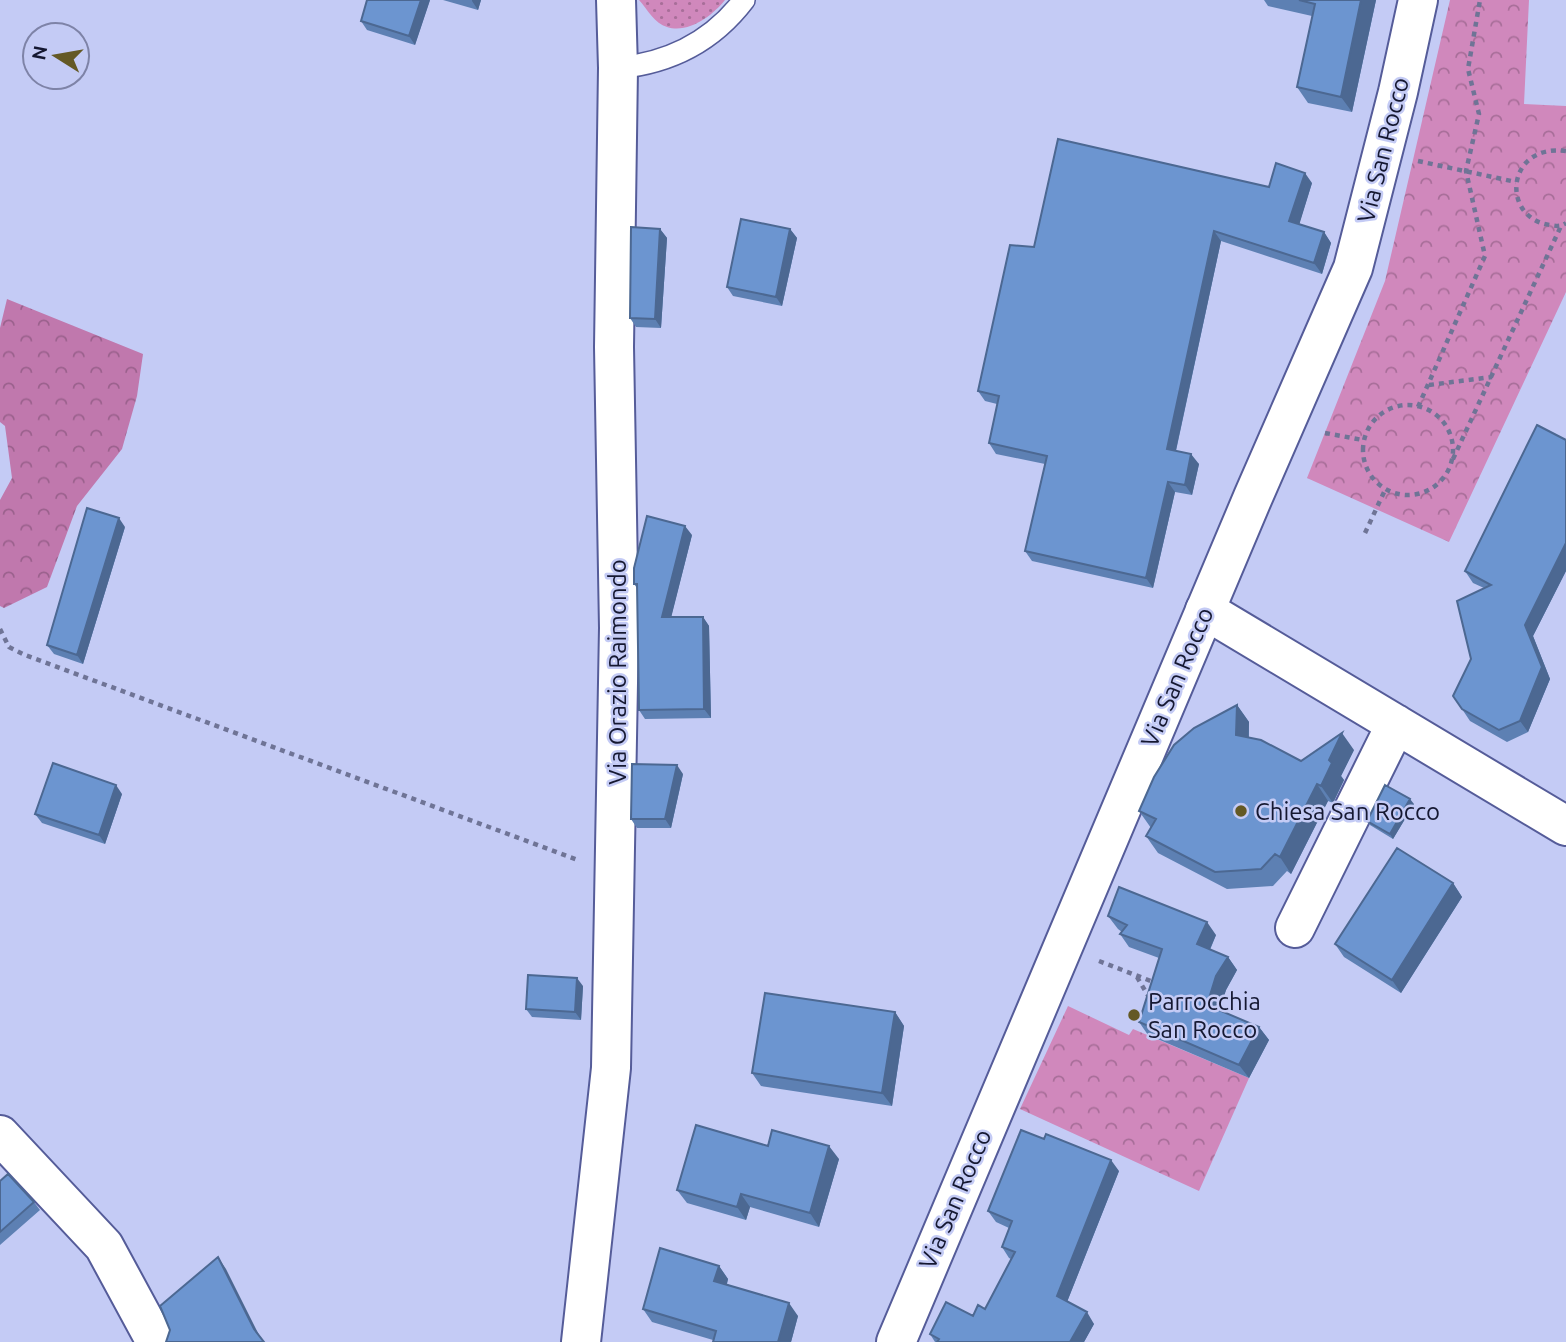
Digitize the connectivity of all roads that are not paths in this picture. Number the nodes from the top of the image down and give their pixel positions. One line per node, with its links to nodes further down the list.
1 (616, 0): 4 (street, Via Orazio Raimondo)
2 (744, 0): 4 (lane)
3 (1418, 0): 5 (street, Via San Rocco)
4 (618, 68): 11 (street, Via Orazio Raimondo)
5 (1205, 610): 6 (street); 12 (street, Via San Rocco)
6 (1396, 724): 7 (street); 8 (street)
7 (1566, 826)
8 (1295, 929)
9 (0, 1135): 10 (street)
10 (156, 1342)
11 (581, 1342)
12 (896, 1342)

